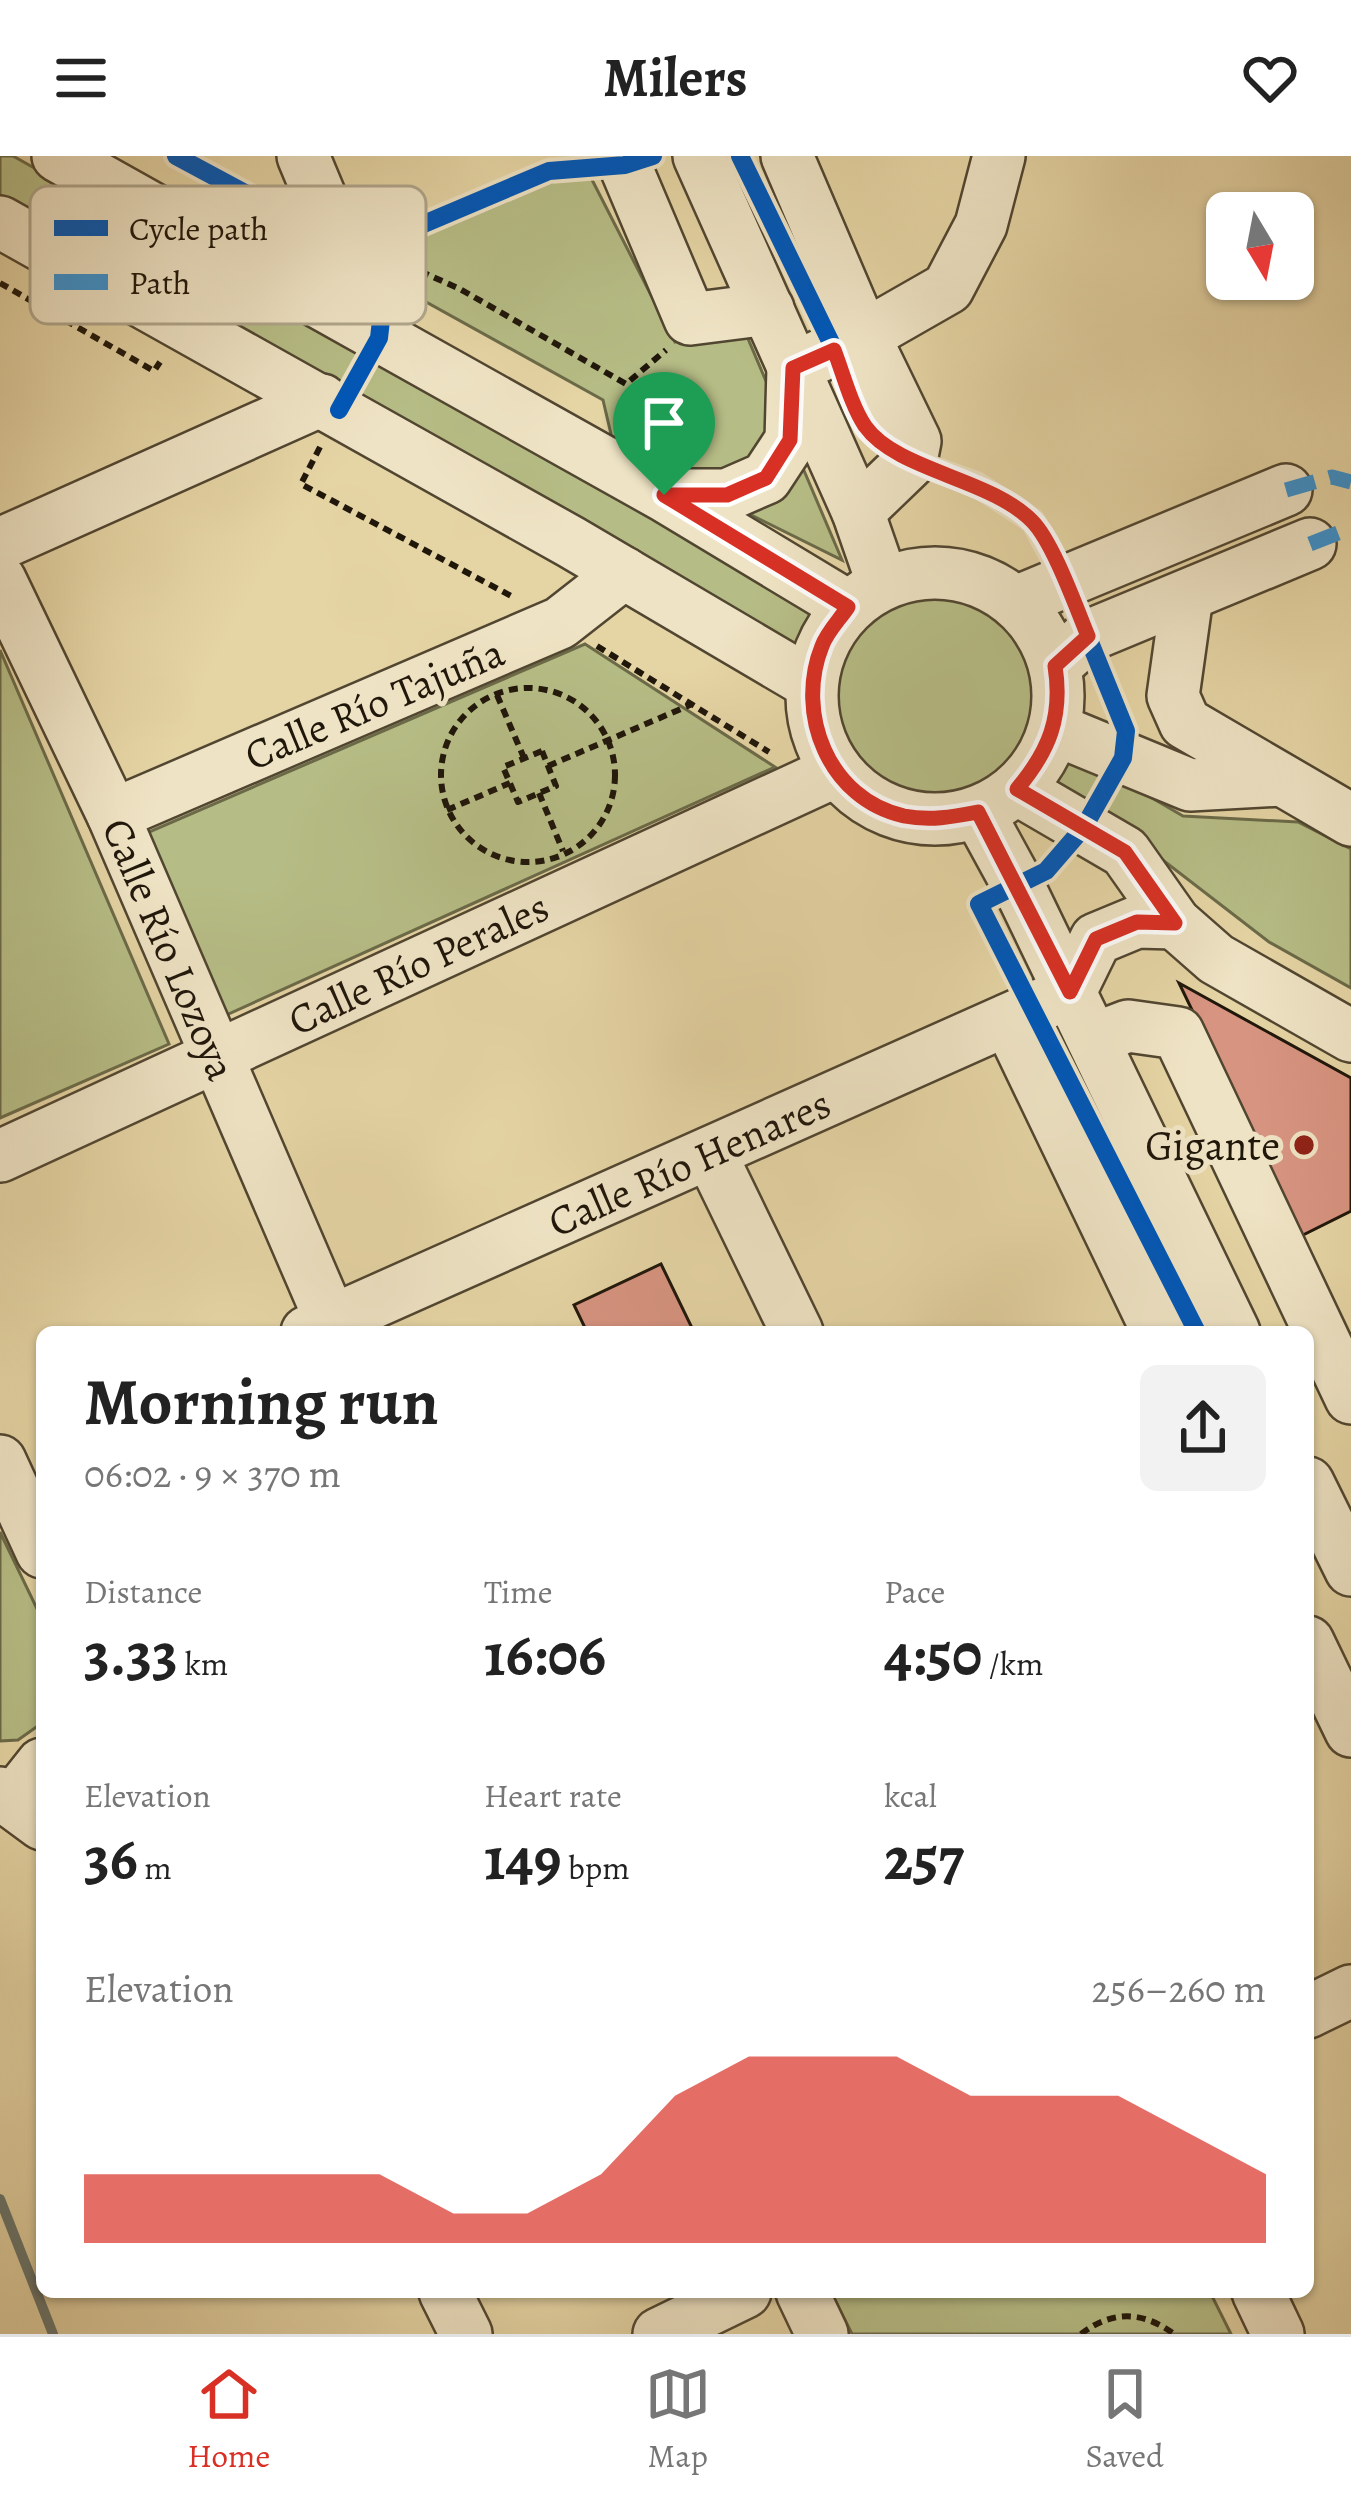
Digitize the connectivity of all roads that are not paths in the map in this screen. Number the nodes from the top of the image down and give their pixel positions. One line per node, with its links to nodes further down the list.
1 (58, 156): 7 (street)
2 (303, 156): 8 (street)
3 (621, 156): 11 (street)
4 (699, 156): 11 (street)
5 (787, 156): 15 (street)
6 (999, 156): 15 (street)
7 (111, 186)
8 (320, 186)
9 (0, 222): 10 (street)
10 (30, 239)
11 (768, 309): 17 (street)
12 (185, 324): 18 (street)
13 (354, 324): 16 (street)
14 (375, 324): 16 (street)
15 (864, 336): 17 (street); 21 (street)
16 (379, 338): 20 (street)
17 (793, 368): 20 (street); 21 (street)
18 (322, 400): 22 (street); 24 (street)
19 (1286, 490): 28 (street)
20 (664, 495): 26 (street)
21 (858, 512): 26 (street)
22 (0, 544)
23 (1310, 544): 27 (street)
24 (624, 573): 30 (street); 35 (street, Calle Río Tajuña)
25 (0, 580): 35 (street, Calle Río Lozoya)
26 (866, 595): 28 (street); 30 (street)
27 (1187, 596): 29 (street); 33 (street)
28 (1016, 602): 29 (street)
29 (1055, 666): 31 (street)
30 (812, 684): 32 (street)
31 (1054, 729): 33 (street); 34 (street)
32 (836, 771): 34 (street); 42 (street, Calle Río Perales)
33 (1281, 780): 36 (street)
34 (997, 801): 37 (street); 38 (street)
35 (113, 815): 42 (street, Calle Río Lozoya)
36 (1351, 820)
37 (1175, 923): 38 (street); 40 (street)
38 (1070, 992): 39 (street, Calle Río Henares); 41 (street)
39 (1008, 1020): 43 (street, Calle Río Henares); 48 (street)
40 (1351, 1036)
41 (1094, 1040): 49 (street); 50 (street)
42 (217, 1056): 44 (street, Calle Río Perales); 45 (street, Calle Río Lozoya)
43 (710, 1153): 46 (street, Calle Río Henares); 47 (street)
44 (0, 1156)
45 (319, 1326)
46 (321, 1326)
47 (793, 1326)
48 (1155, 1326)
49 (1231, 1326)
50 (1307, 1326)
51 (1314, 1341): 52 (street)
52 (1339, 1398)
53 (15, 1460): 55 (street)
54 (1314, 1495): 56 (street)
55 (36, 1532)
56 (1351, 1570)
57 (1314, 1654): 58 (street)
58 (1351, 1731)
59 (1351, 1991): 60 (street)
60 (1314, 2009)
61 (449, 2298): 65 (street)
62 (733, 2298): 66 (street)
63 (805, 2298): 67 (street)
64 (1261, 2298): 68 (street)
65 (466, 2334)
66 (659, 2334)
67 (822, 2334)
68 (1278, 2334)

